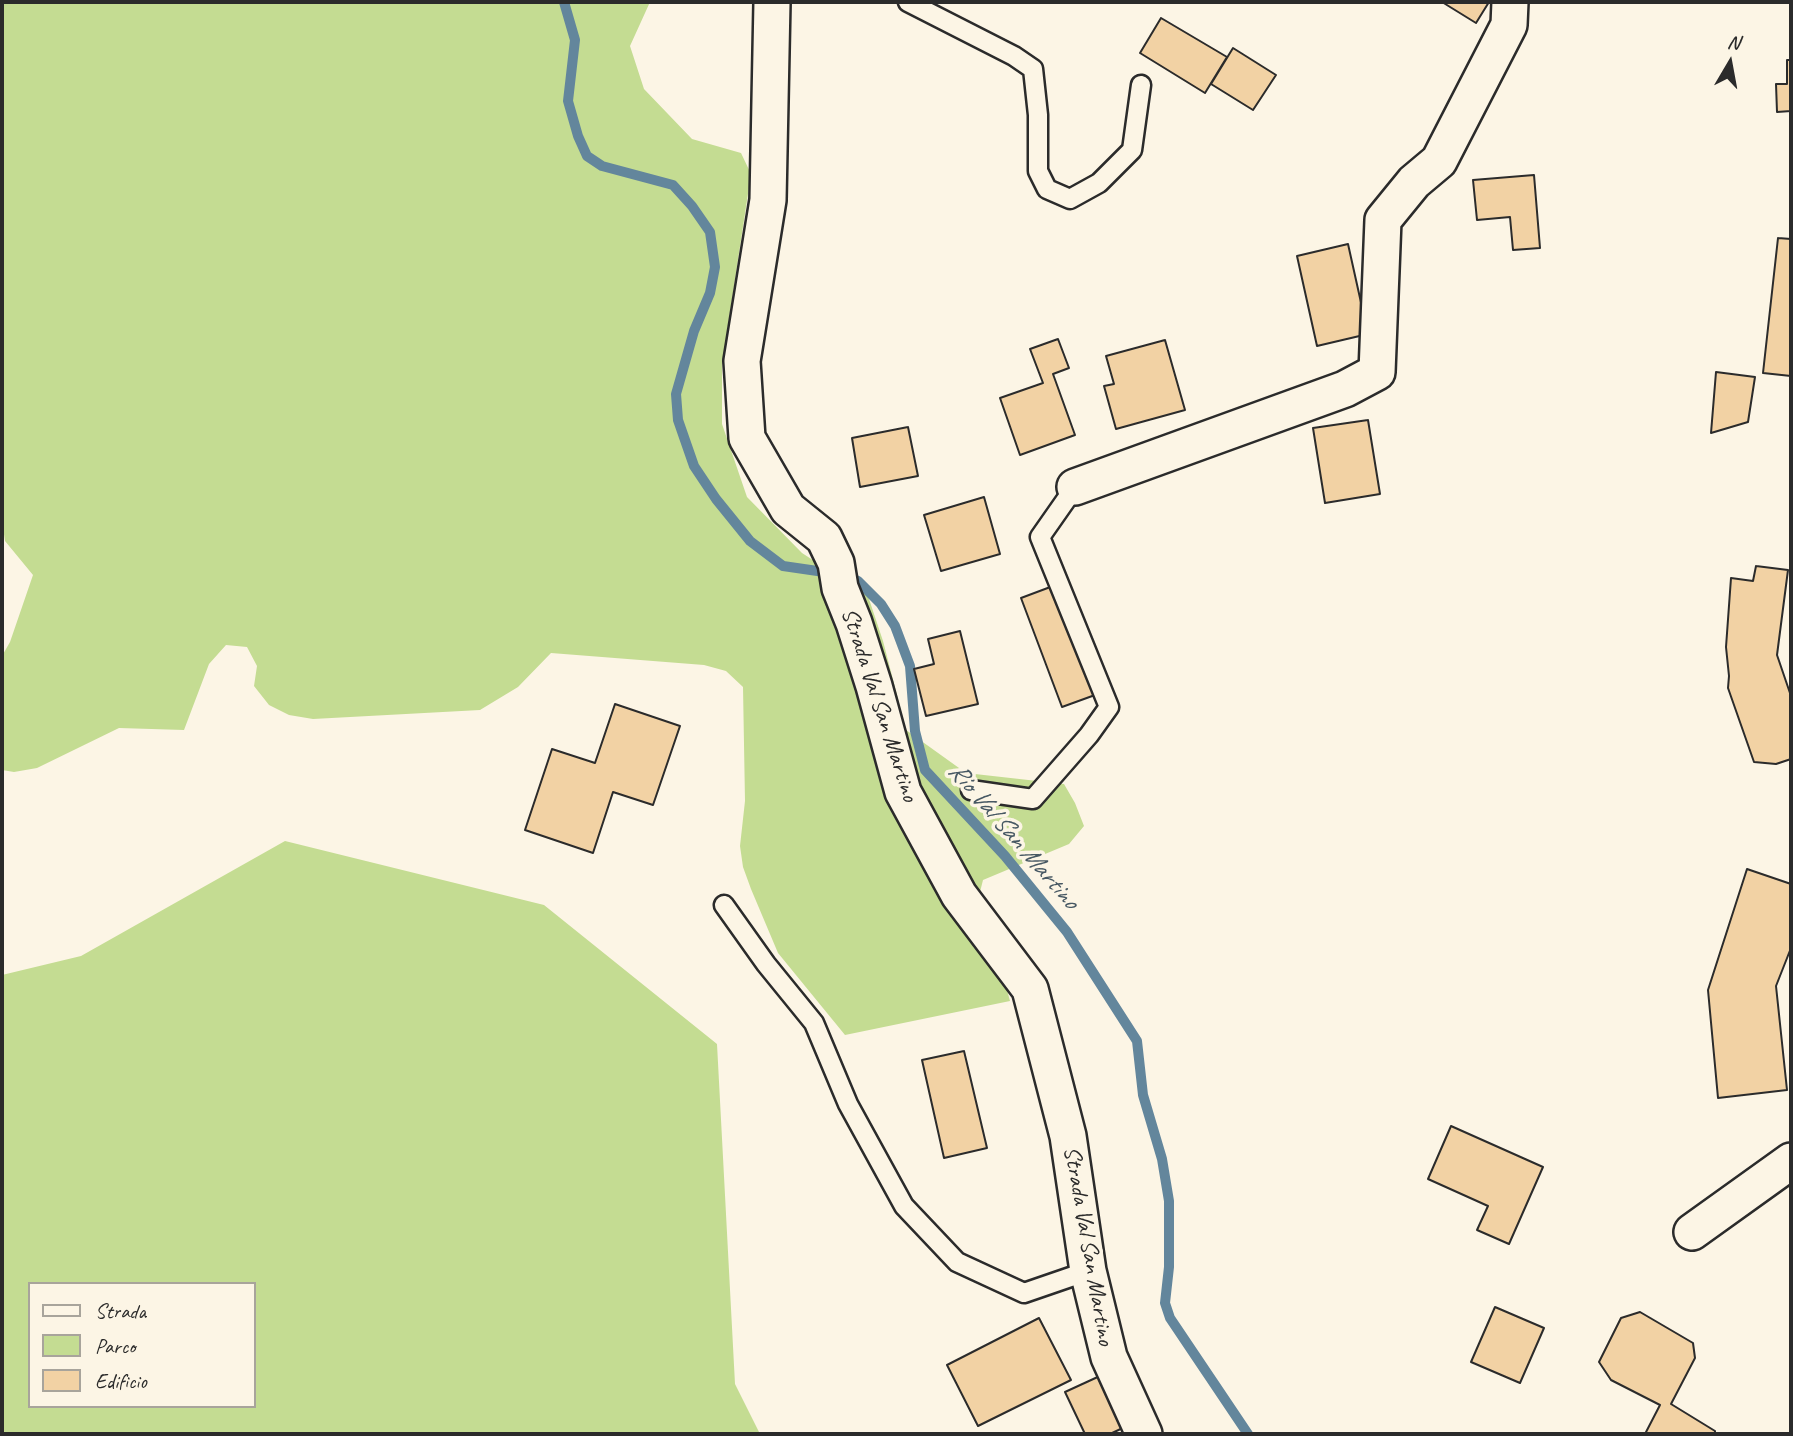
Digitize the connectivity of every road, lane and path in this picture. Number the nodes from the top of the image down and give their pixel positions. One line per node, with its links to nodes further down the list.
1 (772, 2): 10 (street, Strada Val San Martino)
2 (908, 2): 4 (lane)
3 (1510, 2): 5 (street)
4 (1141, 85)
5 (1075, 487): 6 (lane)
6 (971, 790)
7 (724, 905): 10 (lane)
8 (1791, 1161): 9 (street)
9 (1692, 1232)
10 (1088, 1271): 11 (street, Strada Val San Martino)
11 (1144, 1434)

